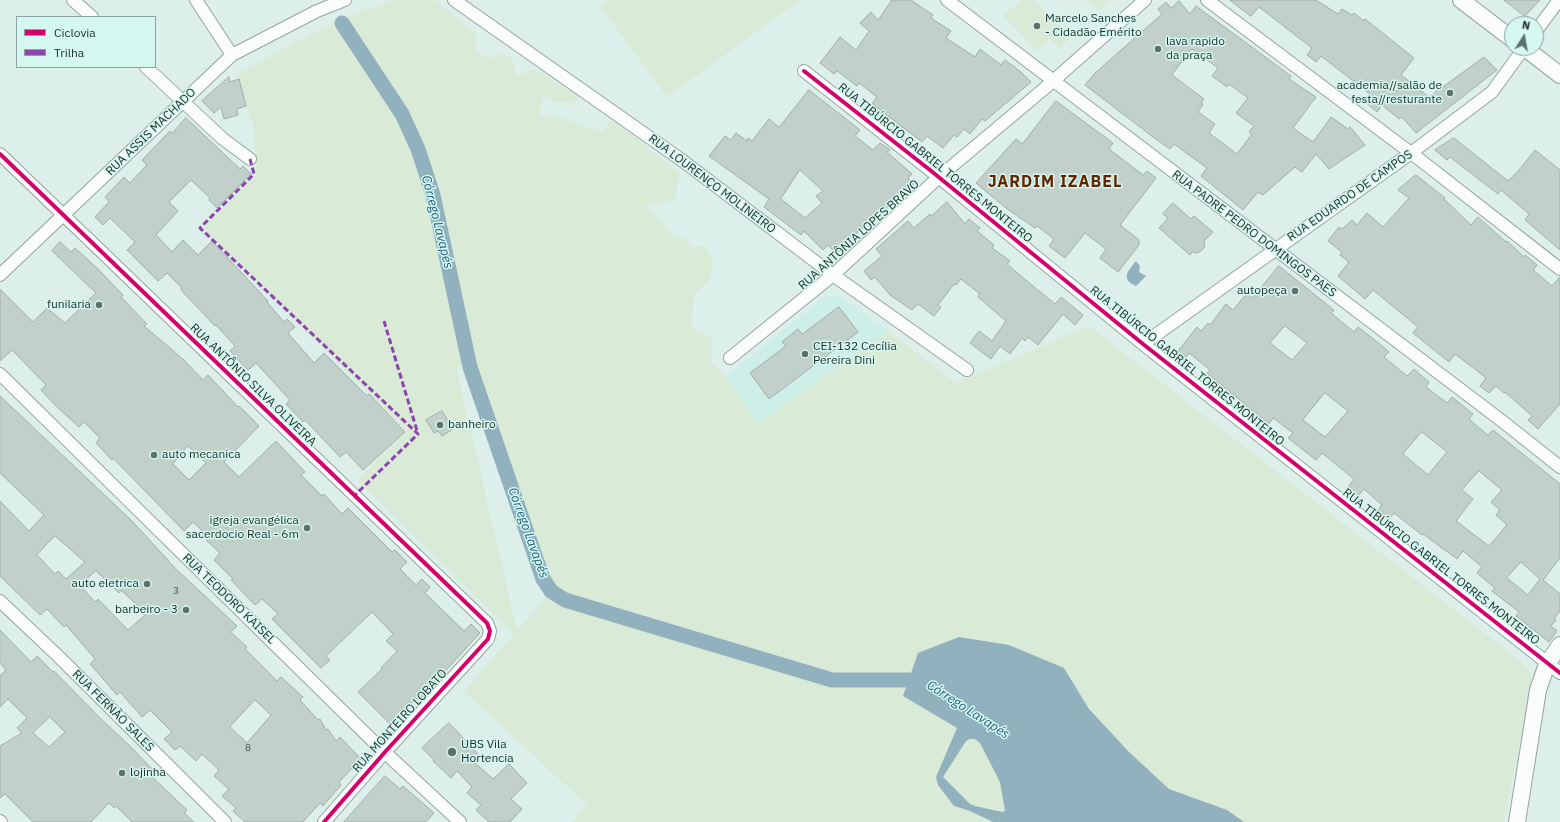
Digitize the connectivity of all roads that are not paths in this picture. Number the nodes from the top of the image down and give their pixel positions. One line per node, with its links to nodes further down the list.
1 (73, 0): 10 (street)
2 (196, 0): 13 (street)
3 (454, 0): 28 (street, RUA LOURENÇO MOLINEIRO)
4 (947, 0): 19 (street, RUA PADRE PEDRO DOMINGOS PAES)
5 (1145, 0): 19 (street, RUA ANTÔNIA LOPES BRAVO)
6 (1207, 0): 21 (street)
7 (1461, 0): 12 (main road)
8 (1559, 0): 11 (street)
9 (341, 1): 13 (street, RUA ASSIS MACHADO)
10 (91, 16)
11 (1544, 20)
12 (1504, 33)
13 (232, 54): 20 (street, RUA ASSIS MACHADO)
14 (1518, 56): 21 (street, RUA EDUARDO DE CAMPOS)
15 (1535, 56): 18 (main road)
16 (147, 68): 20 (street)
17 (804, 71): 24 (street, RUA TIBÚRCIO GABRIEL TORRES MONTEIRO)
18 (1560, 75)
19 (1053, 81): 24 (street, RUA ANTÔNIA LOPES BRAVO); 26 (street, RUA PADRE PEDRO DOMINGOS PAES)
20 (183, 101): 23 (street); 25 (street, RUA ASSIS MACHADO)
21 (1411, 153): 26 (street, RUA EDUARDO DE CAMPOS); 27 (street)
22 (0, 154): 25 (street, RUA ANTÔNIO SILVA OLIVEIRA)
23 (250, 159)
24 (939, 177): 28 (street, RUA ANTÔNIA LOPES BRAVO); 30 (street, RUA TIBÚRCIO GABRIEL TORRES MONTEIRO)
25 (64, 215): 29 (street, RUA ASSIS MACHADO); 36 (street, RUA ANTÔNIO SILVA OLIVEIRA)
26 (1275, 250): 30 (street, RUA EDUARDO DE CAMPOS); 34 (street, RUA PADRE PEDRO DOMINGOS PAES)
27 (1560, 269)
28 (833, 274): 31 (street, RUA ANTÔNIA LOPES BRAVO); 32 (street, RUA LOURENÇO MOLINEIRO)
29 (0, 275)
30 (1143, 344): 38 (street, RUA TIBÚRCIO GABRIEL TORRES MONTEIRO)
31 (730, 358)
32 (967, 370)
33 (0, 374): 40 (street, RUA TEODORO KAISEL)
34 (1560, 467)
35 (0, 600): 41 (street, RUA FERNÃO SALES)
36 (490, 632): 40 (street, RUA MONTEIRO LOBATO)
37 (1560, 645): 38 (main road)
38 (1547, 664): 39 (street, RUA TIBÚRCIO GABRIEL TORRES MONTEIRO); 44 (main road)
39 (1560, 673)
40 (385, 752): 42 (street, RUA MONTEIRO LOBATO); 43 (street, RUA TEODORO KAISEL)
41 (225, 822)
42 (324, 822)
43 (460, 822)
44 (1517, 822)

